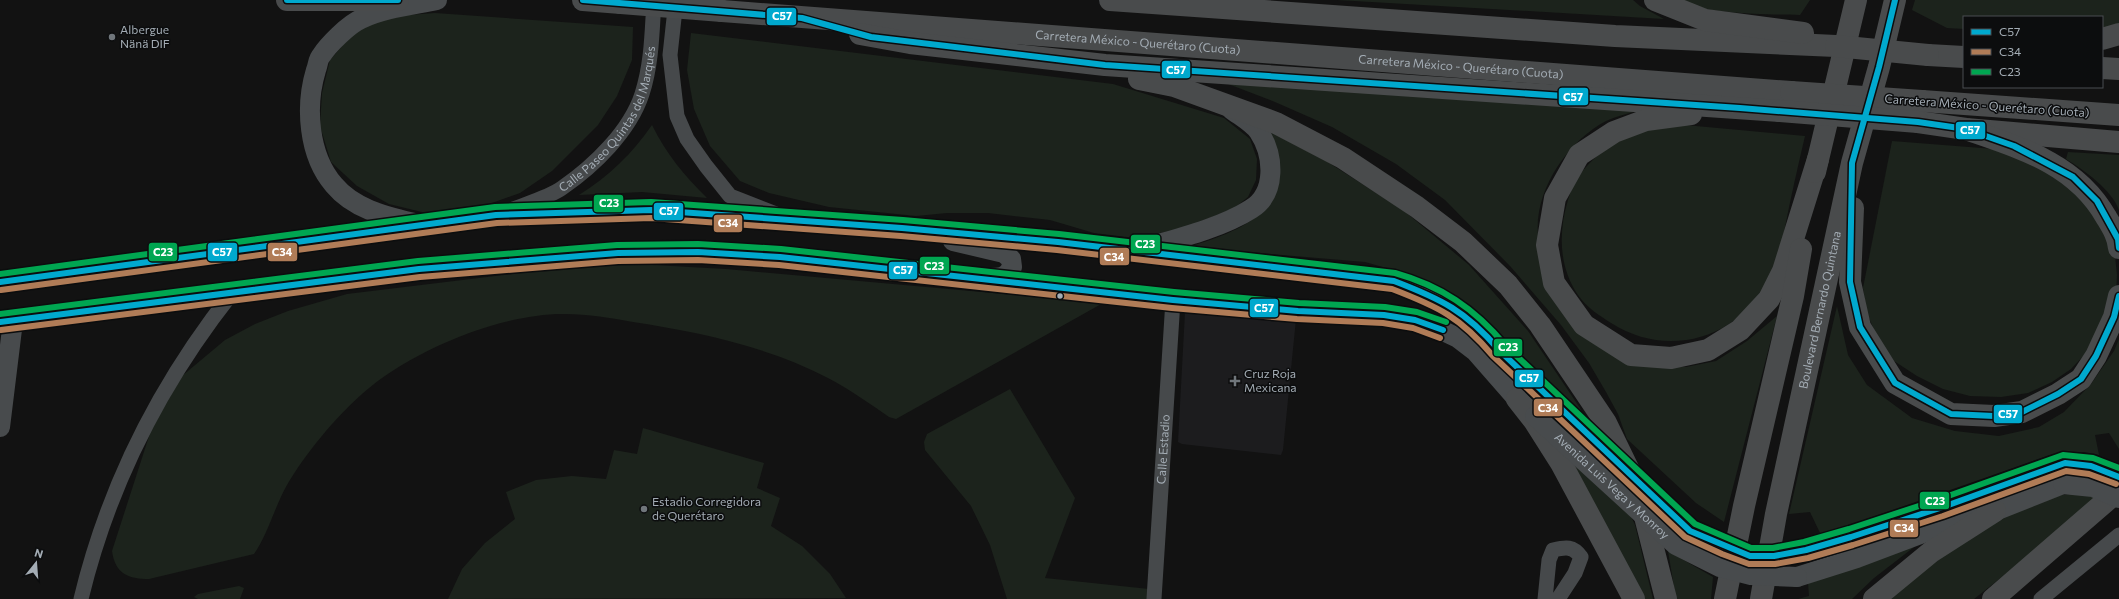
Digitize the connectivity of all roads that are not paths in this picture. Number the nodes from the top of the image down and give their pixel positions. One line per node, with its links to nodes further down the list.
1 (287, 0): 2 (highway)
2 (398, 0)
3 (438, 0): 29 (main road)
4 (582, 0): 11 (highway, Carretera México - Querétaro (Cuota), bridge)
5 (654, 0): 27 (street, Calle Paseo Quintas del Marqués)
6 (676, 0): 28 (street, Calle Paseo Quintas del Marqués)
7 (1110, 0): 14 (highway)
8 (1655, 0): 14 (highway)
9 (1895, 0): 26 (highway, Boulevard Bernardo Quintana)
10 (1855, 3): 25 (highway)
11 (802, 18): 16 (highway, Carretera México - Querétaro (Cuota)); 21 (highway, Carretera México - Querétaro (Cuota), bridge)
12 (2119, 34): 13 (highway)
13 (2103, 39)
14 (1836, 46): 15 (highway, bridge)
15 (1963, 57)
16 (1105, 65): 19 (highway); 20 (highway, Carretera México - Querétaro (Cuota))
17 (2103, 68): 18 (highway)
18 (2119, 69)
19 (1228, 106): 32 (main road); 51 (highway)
20 (1740, 108): 21 (highway, Carretera México - Querétaro (Cuota), bridge); 25 (highway)
21 (1920, 111): 22 (highway, Carretera México - Querétaro (Cuota)); 23 (highway, Carretera México - Querétaro (Cuota))
22 (2119, 115)
23 (1966, 129): 24 (highway, Carretera México - Querétaro (Cuota)); 31 (highway)
24 (2119, 142)
25 (1818, 159): 52 (highway)
26 (1852, 163): 36 (highway); 53 (highway, Boulevard Bernardo Quintana)
27 (496, 215): 28 (main road, Avenida Luis Vega y Monroy); 29 (main road, Avenida Luis Vega y Monroy)
28 (802, 221): 30 (main road, Avenida Luis Vega y Monroy)
29 (426, 226): 34 (main road, Avenida Luis Vega y Monroy)
30 (902, 228): 32 (main road, Avenida Luis Vega y Monroy); 33 (main road)
31 (2119, 248)
32 (1138, 250): 41 (main road, Avenida Luis Vega y Monroy, bridge)
33 (963, 278): 35 (main road, Avenida Luis Vega y Monroy); 37 (main road, Avenida Luis Vega y Monroy)
34 (0, 282)
35 (232, 293): 38 (main road, Avenida Luis Vega y Monroy); 46 (street)
36 (2119, 296)
37 (1174, 300): 39 (main road, Avenida Luis Vega y Monroy); 47 (street, Calle Estadio)
38 (6, 322): 40 (main road)
39 (1516, 399): 44 (main road, Avenida Luis Vega y Monroy, bridge); 50 (highway)
40 (0, 427)
41 (2119, 477)
42 (2119, 490): 55 (highway)
43 (2119, 498): 44 (main road, Avenida Luis Vega y Monroy, bridge)
44 (1995, 511): 54 (highway)
45 (2119, 535): 56 (street)
46 (81, 599)
47 (1154, 599)
48 (1545, 599): 49 (street)
49 (1558, 599)
50 (1634, 599)
51 (1666, 599)
52 (1725, 599)
53 (1761, 599)
54 (1874, 599)
55 (1993, 599)
56 (2041, 599)

